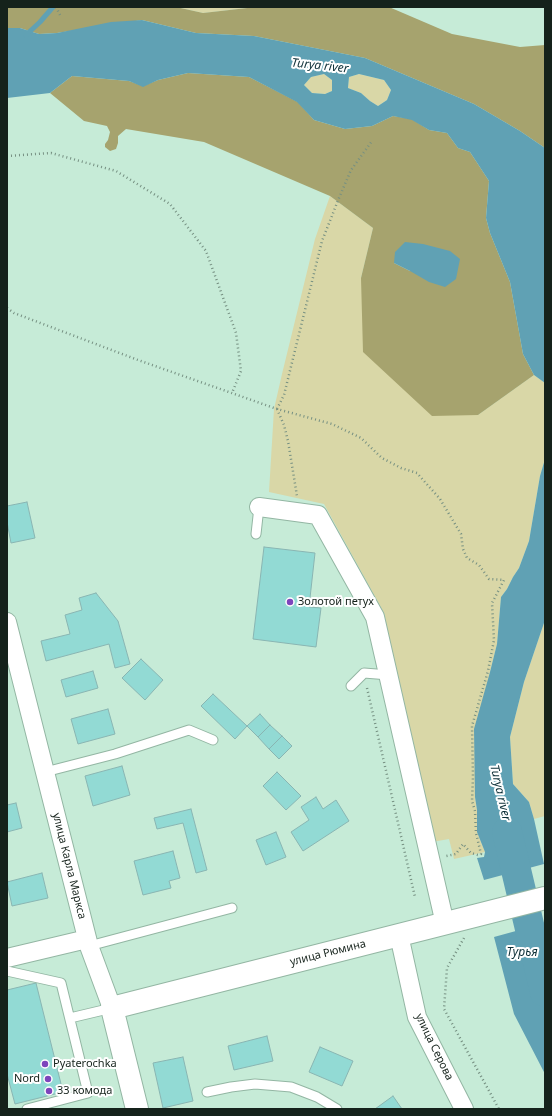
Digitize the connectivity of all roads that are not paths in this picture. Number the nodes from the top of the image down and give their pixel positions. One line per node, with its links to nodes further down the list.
1 (259, 507): 2 (lane); 4 (street)
2 (256, 534)
3 (7, 622): 7 (street, улица Карла Маркса)
4 (389, 675): 5 (lane); 10 (street)
5 (351, 686)
6 (213, 740): 7 (lane)
7 (45, 772): 12 (street, улица Карла Маркса)
8 (545, 898): 10 (main road, улица Рюмина)
9 (232, 908): 12 (lane)
10 (445, 924): 11 (main road, улица Рюмина)
11 (400, 935): 15 (main road, улица Рюмина); 21 (street, улица Серова)
12 (88, 942): 13 (street); 15 (street, улица Карла Маркса)
13 (7, 958)
14 (7, 971): 16 (lane)
15 (112, 1008): 16 (lane); 19 (main road, улица Карла Маркса)
16 (70, 1018): 18 (lane)
17 (207, 1092): 20 (lane)
18 (27, 1109)
19 (137, 1109)
20 (337, 1109)
21 (464, 1109)

